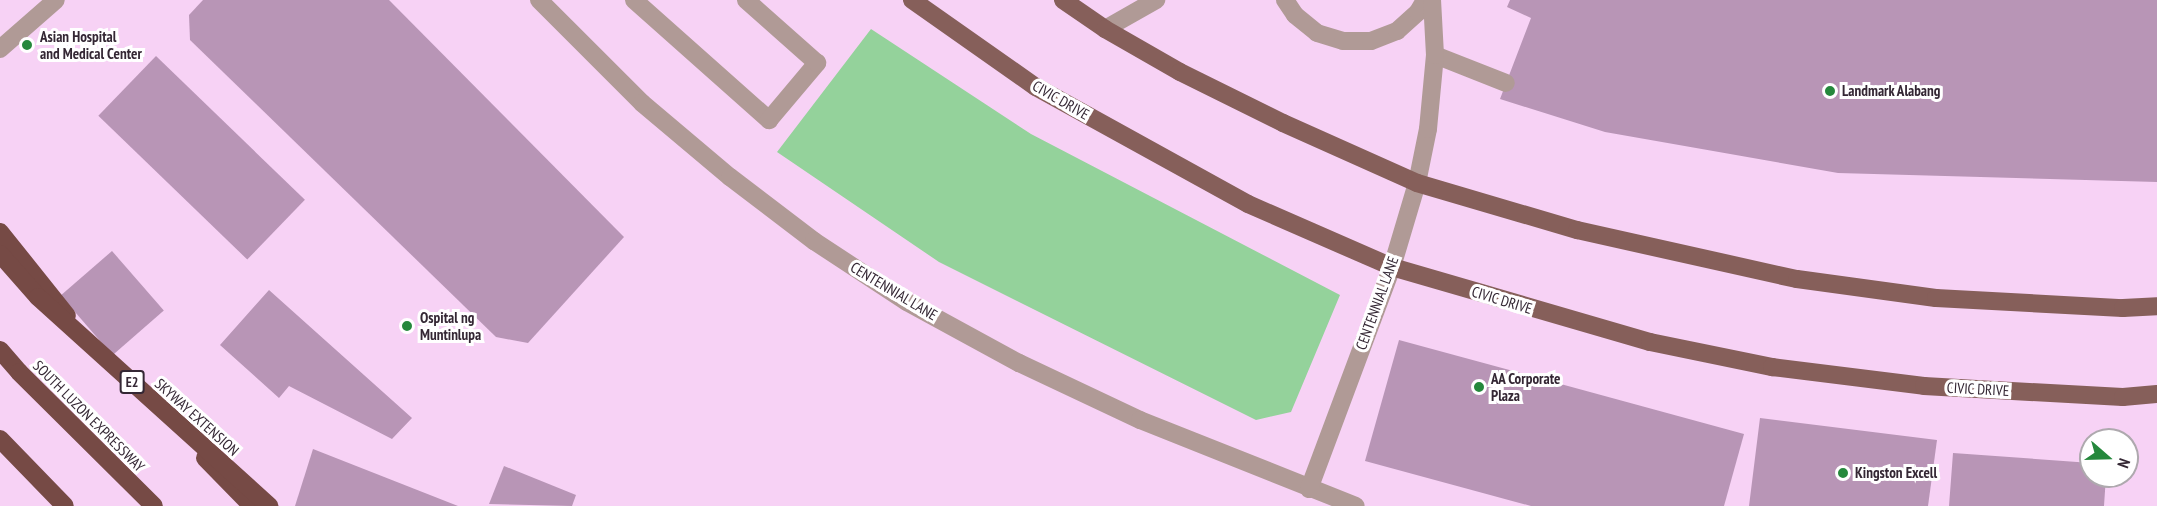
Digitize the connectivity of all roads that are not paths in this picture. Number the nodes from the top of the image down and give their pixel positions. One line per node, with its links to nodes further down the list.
1 (57, 0): 12 (street)
2 (539, 0): 23 (street, CENTENNIAL LANE)
3 (634, 0): 4 (street)
4 (746, 0)
5 (912, 0): 18 (main road, CIVIC DRIVE)
6 (1063, 0): 11 (main road)
7 (1156, 0): 11 (street)
8 (1285, 0): 9 (street)
9 (1425, 0)
10 (1432, 0): 13 (street, CENTENNIAL LANE)
11 (1105, 29): 15 (main road)
12 (0, 49)
13 (1435, 55): 14 (street); 15 (street, CENTENNIAL LANE)
14 (1506, 83)
15 (1417, 183): 18 (street, CENTENNIAL LANE); 19 (main road)
16 (0, 232): 26 (highway)
17 (0, 254): 27 (highway, SKYWAY EXTENSION / E2, bridge)
18 (1392, 267): 21 (main road, CIVIC DRIVE); 23 (street, CENTENNIAL LANE)
19 (2157, 306)
20 (0, 350): 25 (highway, SOUTH LUZON EXPRESSWAY)
21 (2157, 394)
22 (0, 439): 24 (highway)
23 (1309, 489): 28 (street, CENTENNIAL LANE)
24 (66, 506)
25 (154, 506)
26 (252, 506)
27 (269, 506)
28 (1356, 506)

